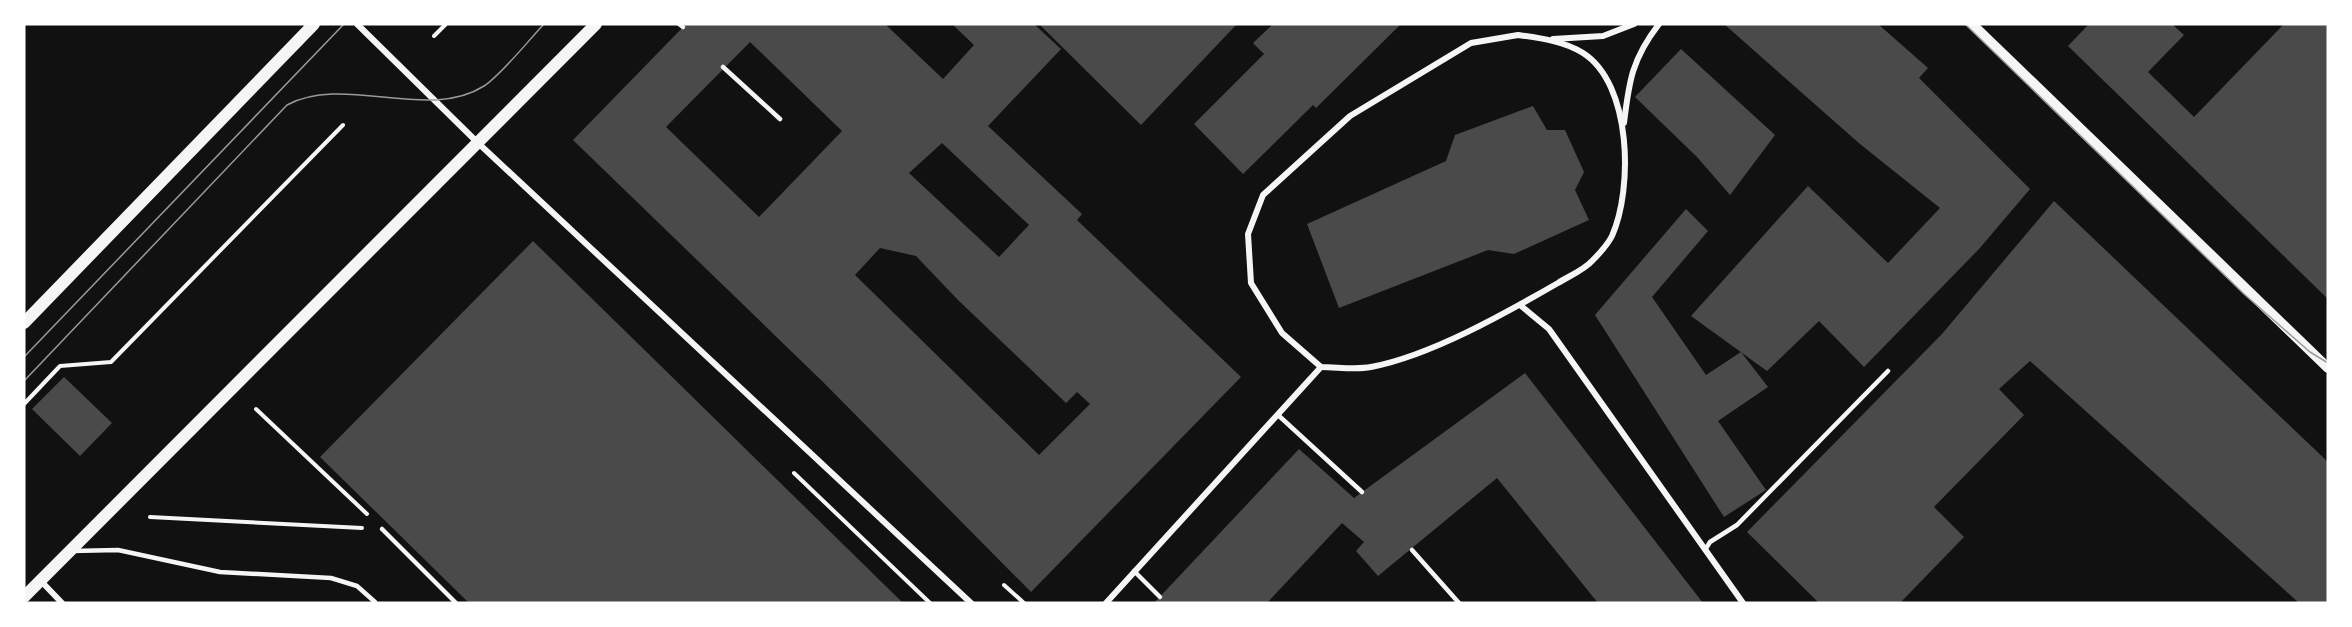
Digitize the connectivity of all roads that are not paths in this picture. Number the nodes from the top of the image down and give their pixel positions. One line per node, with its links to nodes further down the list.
1 (314, 24): 13 (main road)
2 (357, 24): 11 (street)
3 (596, 24): 11 (main road)
4 (1634, 24): 7 (street)
5 (1659, 24): 10 (street)
6 (1972, 24): 15 (street)
7 (1549, 39): 10 (street); 14 (street)
8 (723, 67): 9 (lane)
9 (780, 119)
10 (1624, 123): 12 (street)
11 (477, 142): 22 (main road); 30 (street)
12 (1520, 305): 14 (street); 21 (street)
13 (24, 323)
14 (1321, 367): 17 (street)
15 (2328, 368)
16 (1888, 371): 21 (lane)
17 (1278, 415): 18 (lane); 23 (street)
18 (1362, 492)
19 (382, 529): 29 (lane)
20 (1412, 550): 32 (lane)
21 (1705, 550): 33 (street)
22 (68, 551): 24 (main road); 27 (lane)
23 (1134, 571): 26 (lane); 31 (street)
24 (40, 580): 25 (main road); 28 (street)
25 (24, 597)
26 (1160, 597)
27 (375, 602)
28 (62, 603)
29 (456, 603)
30 (971, 603)
31 (1106, 603)
32 (1459, 603)
33 (1743, 603)

